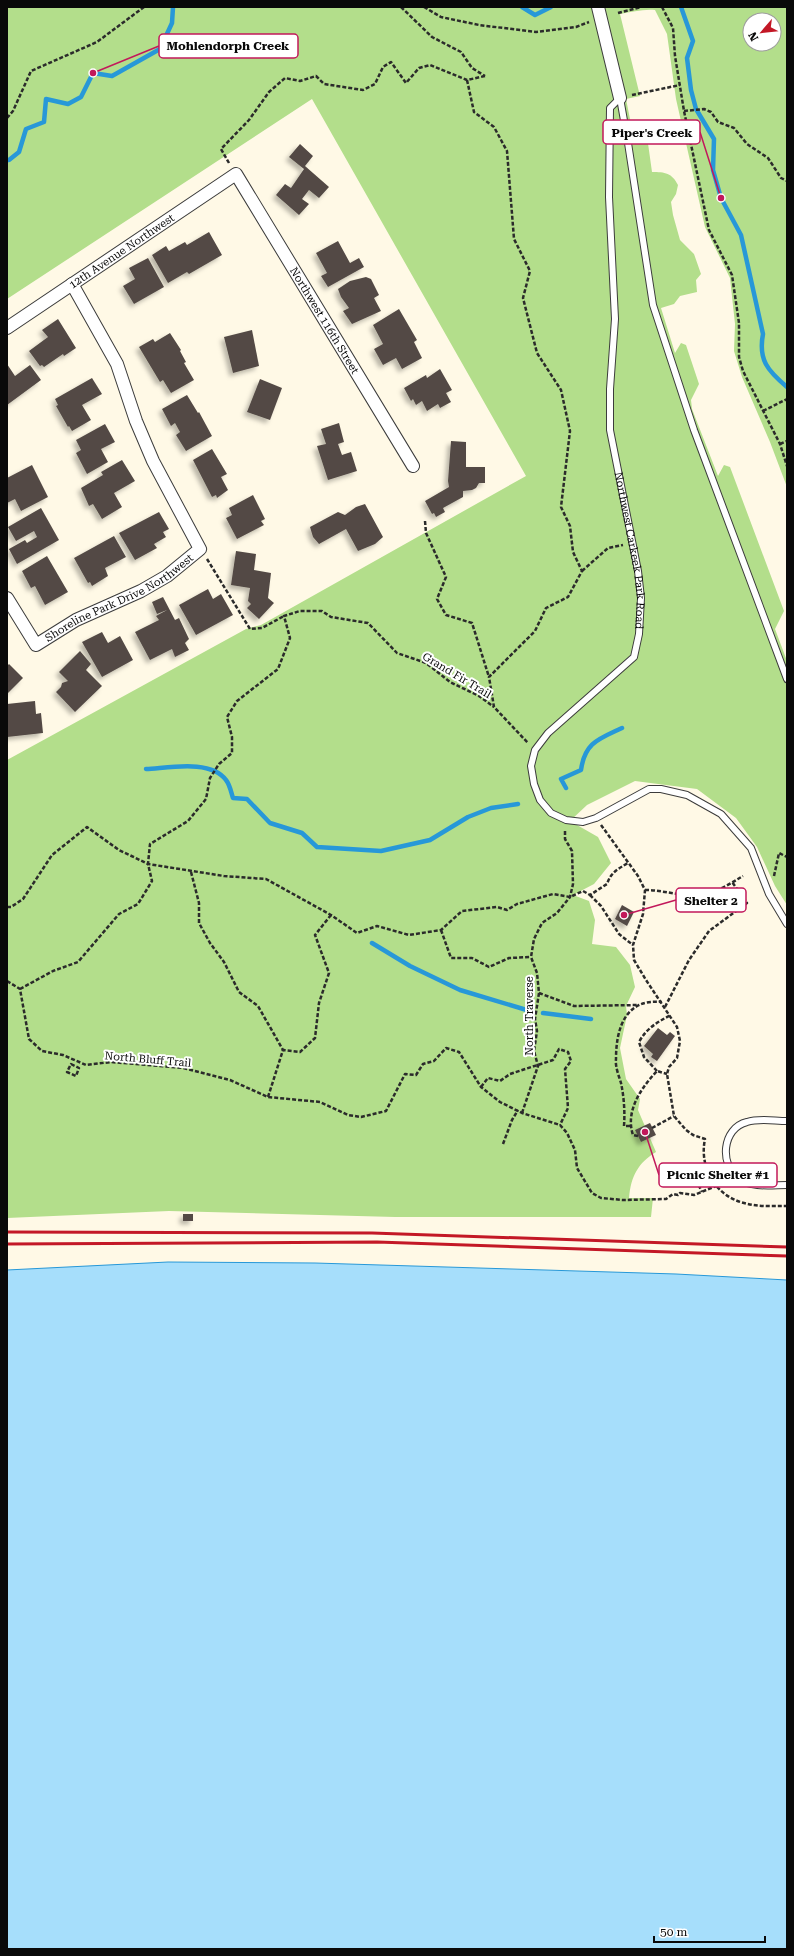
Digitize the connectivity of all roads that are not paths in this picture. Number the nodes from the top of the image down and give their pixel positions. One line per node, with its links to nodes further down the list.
1 (598, 7): 2 (street)
2 (620, 98): 8 (lane); 9 (lane, Northwest Carkeek Park Road)
3 (236, 174): 4 (street, 12th Avenue Northwest); 6 (street, Northwest 116th Street)
4 (72, 284): 5 (street, 12th Avenue Northwest); 7 (street, Shoreline Park Drive Northwest)
5 (7, 328)
6 (413, 466)
7 (7, 598)
8 (787, 679)
9 (787, 924)
10 (787, 1121): 11 (lane)
11 (787, 1185)

